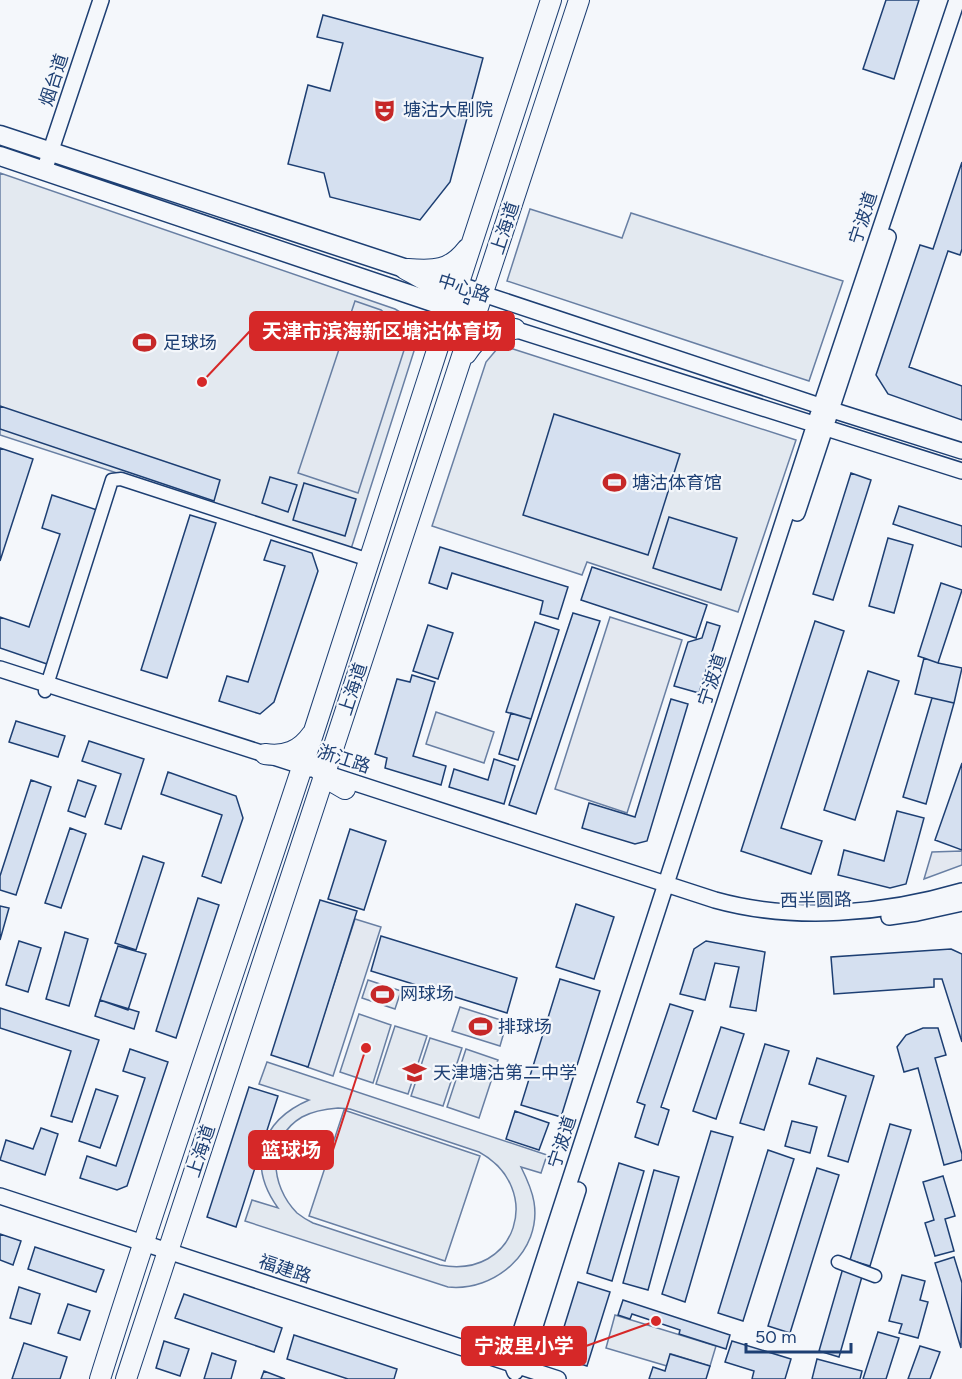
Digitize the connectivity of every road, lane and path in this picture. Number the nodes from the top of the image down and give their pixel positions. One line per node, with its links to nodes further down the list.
1 (101, 0): 7 (street, 烟台道)
2 (551, 0): 10 (main road, 上海道)
3 (579, 0): 11 (main road, 上海道)
4 (957, 0): 20 (street, 宁波道)
5 (962, 12): 20 (street, 宁波道)
6 (0, 135): 7 (main road)
7 (51, 152): 9 (street, 烟台道); 12 (main road)
8 (0, 156): 9 (main road, 中心路)
9 (44, 171): 13 (main road, 中心路)
10 (471, 241): 12 (main road); 15 (main road, 上海道)
11 (498, 248): 14 (main road, 上海道); 15 (main road)
12 (405, 268): 15 (main road)
13 (399, 291): 15 (main road, 中心路); 18 (main road)
14 (483, 294): 15 (main road, 中心路); 16 (main road, 上海道); 20 (street, 中心路)
15 (454, 297): 16 (main road, 中心路); 18 (main road, 上海道); 19 (main road)
16 (476, 317): 17 (street, 中心路); 19 (main road, 上海道)
17 (515, 329): 19 (main road); 21 (street, 中心路)
18 (435, 355): 24 (main road, 上海道)
19 (460, 364): 30 (main road, 上海道)
20 (826, 408): 21 (street, 宁波道); 22 (street, 中心路)
21 (820, 426): 23 (street, 中心路); 33 (street, 宁波道)
22 (962, 451)
23 (962, 471)
24 (369, 560): 27 (street); 28 (main road, 上海道)
25 (0, 669): 27 (street, 浙江路)
26 (0, 677): 27 (street, 浙江路)
27 (46, 688): 29 (street, 浙江路)
28 (315, 729): 29 (main road); 30 (main road, 上海道)
29 (264, 758): 30 (street, 浙江路)
30 (312, 769): 31 (main road); 32 (main road, 上海道); 33 (street, 浙江路); 38 (main road, 上海道)
31 (345, 789): 32 (main road); 33 (street, 浙江路)
32 (316, 801): 39 (main road, 上海道)
33 (670, 889): 34 (street, 西半圆路); 35 (street, 西半圆路); 42 (street, 宁波道)
34 (962, 891)
35 (962, 903)
36 (0, 1196): 38 (street, 福建路)
37 (0, 1206): 38 (street, 福建路)
38 (142, 1247): 39 (street, 福建路); 43 (main road, 上海道)
39 (172, 1250): 42 (street, 福建路); 44 (main road, 上海道)
40 (838, 1262): 41 (street)
41 (875, 1276)
42 (516, 1370): 45 (street, 福建路); 46 (street, 福建路)
43 (100, 1379)
44 (126, 1379)
45 (535, 1379)
46 (558, 1379)

